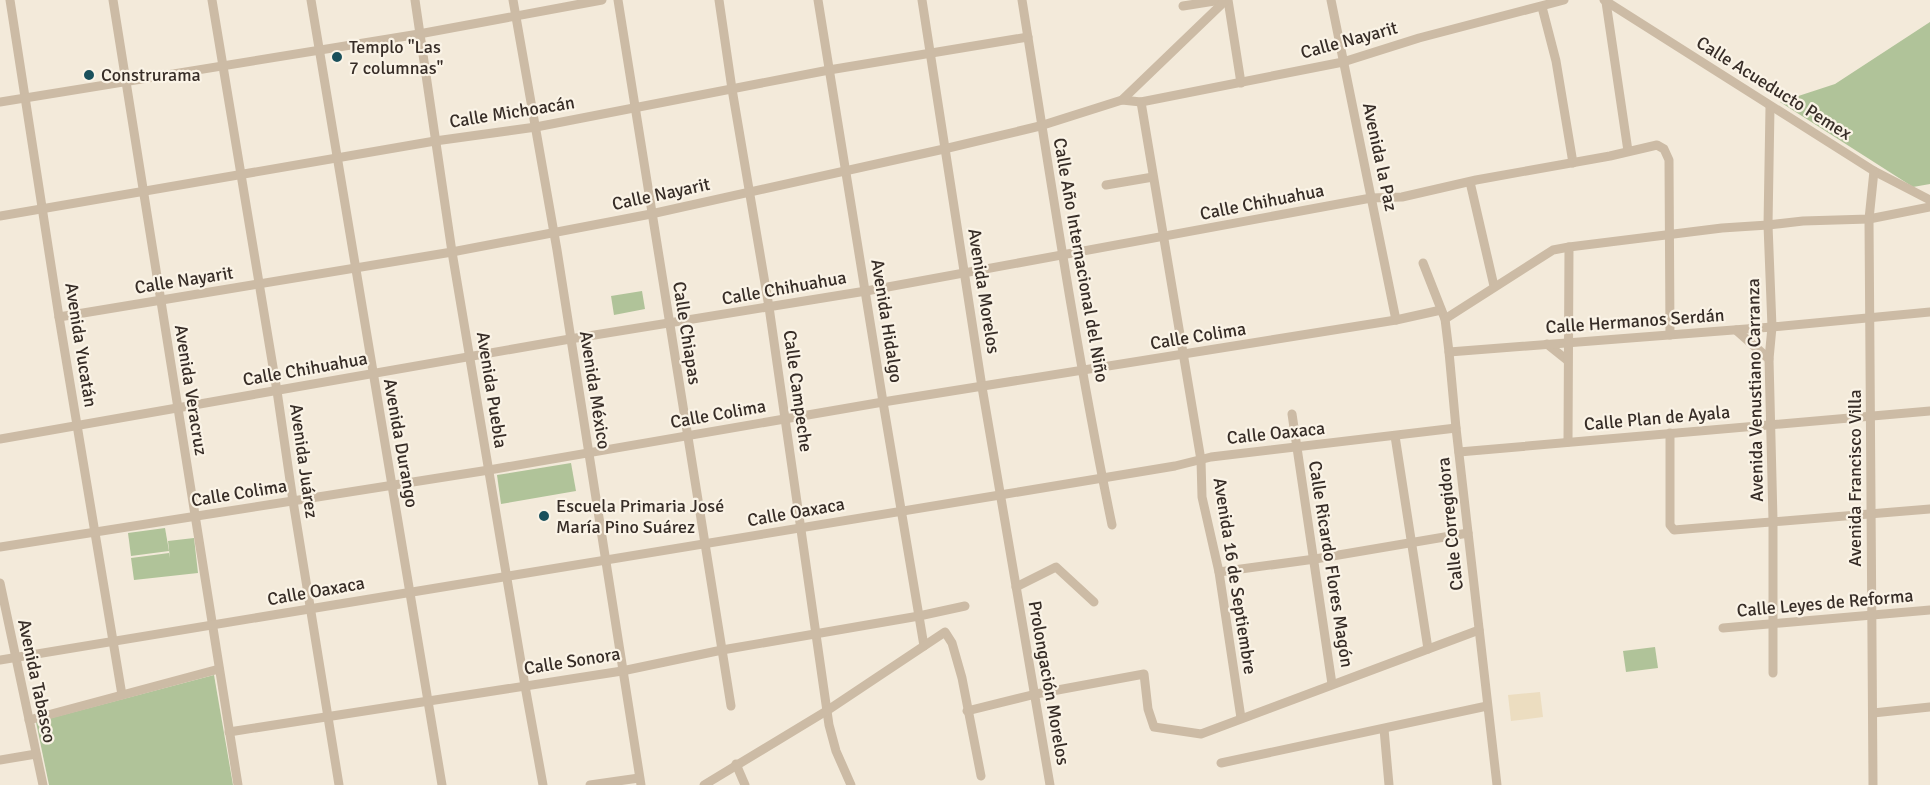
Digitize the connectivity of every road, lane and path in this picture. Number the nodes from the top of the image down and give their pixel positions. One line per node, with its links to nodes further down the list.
1 (10, 0): 31 (street, Avenida Yucatán)
2 (113, 0): 28 (street, Avenida Veracruz)
3 (212, 0): 26 (street, Avenida Juárez)
4 (311, 0): 23 (street, Avenida Durango)
5 (415, 0): 21 (street, Avenida Puebla)
6 (513, 0): 20 (street, Avenida México)
7 (602, 0): 20 (street)
8 (618, 0): 36 (street, Calle Chiapas)
9 (719, 0): 30 (street, Calle Campeche)
10 (818, 0): 27 (street, Avenida Hidalgo)
11 (922, 0): 24 (street, Avenida Morelos)
12 (1022, 0): 22 (street, Calle Año Internacional del Niño)
13 (1221, 0): 18 (street)
14 (1227, 0): 29 (street); 32 (street, Calle Nayarit)
15 (1331, 0): 25 (street, Avenida la Paz)
16 (1564, 0): 19 (street, Calle Nayarit)
17 (1605, 1): 35 (street, Calle Acueducto Pemex); 41 (street)
18 (1183, 6)
19 (1542, 6): 25 (street, Calle Nayarit); 43 (street)
20 (516, 15): 21 (street); 38 (street, Avenida México)
21 (419, 34): 23 (street); 39 (street, Avenida Puebla)
22 (1028, 37): 24 (street, Calle Michoacán); 37 (street, Calle Año Internacional del Niño)
23 (319, 49): 26 (street); 42 (street, Avenida Durango)
24 (931, 55): 27 (street, Calle Michoacán); 40 (street, Avenida Morelos)
25 (1343, 62): 29 (street, Calle Nayarit); 52 (street, Avenida la Paz)
26 (223, 66): 28 (street); 46 (street, Avenida Juárez)
27 (829, 70): 30 (street, Calle Michoacán); 45 (street, Avenida Hidalgo)
28 (126, 81): 31 (street); 50 (street, Avenida Veracruz)
29 (1241, 83): 34 (street, Calle Nayarit)
30 (732, 89): 36 (street, Calle Michoacán); 51 (street, Calle Campeche)
31 (25, 98): 33 (street); 55 (street, Avenida Yucatán)
32 (1122, 100): 34 (street); 37 (street, Calle Nayarit)
33 (0, 102)
34 (1141, 102): 47 (street, Avenida 16 de Septiembre)
35 (1770, 107): 44 (street, Calle Acueducto Pemex); 59 (street, Avenida Venustiano Carranza)
36 (634, 108): 38 (street, Calle Michoacán); 56 (street, Calle Chiapas)
37 (1040, 126): 40 (street, Calle Nayarit); 65 (street, Calle Año Internacional del Niño)
38 (536, 127): 39 (street, Calle Michoacán); 60 (street, Avenida México)
39 (435, 141): 42 (street, Calle Michoacán); 64 (street, Avenida Puebla)
40 (944, 149): 45 (street, Calle Nayarit); 68 (street, Avenida Morelos)
41 (1628, 151): 43 (street, Calle Chihuahua); 61 (street, Calle Chihuahua)
42 (336, 158): 46 (street, Calle Michoacán); 67 (street, Avenida Durango)
43 (1573, 163): 48 (street, Calle Chihuahua)
44 (1874, 171): 53 (street, Calle Acueducto Pemex); 58 (street, Avenida Francisco Villa)
45 (845, 172): 51 (street, Calle Nayarit); 71 (street, Avenida Hidalgo)
46 (241, 174): 50 (street, Calle Michoacán); 69 (street, Avenida Juárez)
47 (1153, 177): 49 (street); 62 (street, Avenida 16 de Septiembre)
48 (1470, 182): 52 (street, Calle Chihuahua); 70 (street)
49 (1106, 186)
50 (143, 191): 55 (street, Calle Michoacán); 72 (street, Avenida Veracruz)
51 (749, 192): 56 (street, Calle Nayarit); 73 (street, Calle Campeche)
52 (1371, 198): 62 (street, Calle Chihuahua); 78 (street, Avenida la Paz)
53 (1930, 200)
54 (1930, 207): 58 (street)
55 (43, 209): 57 (street, Calle Michoacán); 76 (street, Avenida Yucatán)
56 (651, 214): 60 (street, Calle Nayarit); 79 (street, Calle Chiapas)
57 (0, 216)
58 (1869, 219): 59 (street); 77 (street, Avenida Francisco Villa)
59 (1768, 225): 61 (street); 80 (street, Avenida Venustiano Carranza)
60 (553, 233): 64 (street, Calle Nayarit); 83 (street, Avenida México)
61 (1669, 235): 63 (street); 82 (street)
62 (1162, 237): 65 (street, Calle Chihuahua); 87 (street, Avenida 16 de Septiembre)
63 (1569, 247): 70 (street); 84 (street)
64 (452, 252): 67 (street, Calle Nayarit); 88 (street, Avenida Puebla)
65 (1064, 254): 68 (street, Calle Chihuahua); 91 (street, Calle Año Internacional del Niño)
66 (1423, 263): 75 (street, Calle Corregidora)
67 (355, 268): 69 (street, Calle Nayarit); 92 (street, Avenida Durango)
68 (965, 272): 71 (street, Calle Chihuahua); 93 (street, Avenida Morelos)
69 (260, 284): 72 (street, Calle Nayarit); 94 (street, Avenida Juárez)
70 (1494, 286): 75 (street)
71 (866, 291): 73 (street, Calle Chihuahua); 95 (street, Avenida Hidalgo)
72 (160, 300): 76 (street, Calle Nayarit); 96 (street, Avenida Veracruz)
73 (769, 307): 79 (street, Calle Chihuahua); 100 (street, Calle Campeche)
74 (1930, 312): 77 (street, Calle Hermanos Serdán)
75 (1443, 314): 78 (street, Calle Colima); 86 (street, Calle Corregidora)
76 (59, 317): 102 (street, Avenida Yucatán)
77 (1870, 318): 80 (street, Calle Hermanos Serdán); 99 (street, Avenida Francisco Villa)
78 (1396, 320): 87 (street, Calle Colima)
79 (669, 324): 83 (street, Calle Chihuahua); 105 (street, Calle Chiapas)
80 (1772, 327): 81 (street, Calle Hermanos Serdán); 89 (street, Avenida Venustiano Carranza)
81 (1736, 330): 82 (street, Calle Hermanos Serdán); 89 (street)
82 (1670, 335): 84 (street, Calle Hermanos Serdán)
83 (570, 339): 88 (street, Calle Chihuahua); 110 (street, Avenida México)
84 (1569, 343): 85 (street, Calle Hermanos Serdán); 90 (street)
85 (1547, 344): 86 (street, Calle Hermanos Serdán); 90 (street)
86 (1449, 352): 103 (street, Calle Corregidora)
87 (1183, 355): 91 (street, Calle Colima); 112 (street, Avenida 16 de Septiembre)
88 (470, 357): 92 (street, Calle Chihuahua); 113 (street, Avenida Puebla)
89 (1769, 359): 101 (street, Avenida Venustiano Carranza)
90 (1567, 360): 108 (street)
91 (1082, 370): 93 (street, Calle Colima); 114 (street, Calle Año Internacional del Niño)
92 (373, 374): 94 (street, Calle Chihuahua); 115 (street, Avenida Durango)
93 (982, 387): 95 (street, Calle Colima); 116 (street, Avenida Morelos)
94 (277, 391): 96 (street, Calle Chihuahua); 117 (street, Avenida Juárez)
95 (883, 402): 100 (street, Calle Colima); 119 (street, Avenida Hidalgo)
96 (178, 408): 102 (street, Calle Chihuahua); 121 (street, Avenida Veracruz)
97 (1930, 411): 99 (street, Calle Plan de Ayala)
98 (1292, 414): 109 (street, Calle Ricardo Flores Magón)
99 (1871, 415): 101 (street, Calle Plan de Ayala); 120 (street, Avenida Francisco Villa)
100 (785, 419): 105 (street, Calle Colima); 124 (street, Calle Campeche)
101 (1769, 425): 104 (street, Calle Plan de Ayala); 122 (street, Avenida Venustiano Carranza)
102 (78, 426): 107 (street, Calle Chihuahua); 125 (street, Avenida Yucatán)
103 (1456, 429): 106 (street, Calle Oaxaca); 111 (street, Calle Corregidora)
104 (1670, 433): 108 (street, Calle Plan de Ayala); 122 (street)
105 (687, 436): 110 (street, Calle Colima); 128 (street, Calle Chiapas)
106 (1395, 436): 109 (street, Calle Oaxaca); 127 (street)
107 (0, 439)
108 (1568, 442): 111 (street, Calle Plan de Ayala)
109 (1297, 448): 112 (street, Calle Oaxaca); 130 (street, Calle Ricardo Flores Magón)
110 (588, 452): 113 (street, Calle Colima); 131 (street, Avenida México)
111 (1459, 452): 126 (street, Calle Corregidora)
112 (1201, 460): 114 (street, Calle Oaxaca); 132 (street, Avenida 16 de Septiembre)
113 (489, 470): 115 (street, Calle Colima); 133 (street, Avenida Puebla)
114 (1103, 478): 116 (street, Calle Oaxaca); 123 (street, Calle Año Internacional del Niño)
115 (392, 484): 117 (street, Calle Colima); 136 (street, Avenida Durango)
116 (1000, 495): 119 (street, Calle Oaxaca); 135 (street, Avenida Morelos)
117 (293, 501): 121 (street, Calle Colima); 139 (street, Avenida Juárez)
118 (1930, 509): 120 (street)
119 (901, 511): 124 (street, Calle Oaxaca); 142 (street, Avenida Hidalgo)
120 (1871, 513): 122 (street); 141 (street, Avenida Francisco Villa)
121 (194, 517): 125 (street, Calle Colima); 144 (street, Avenida Veracruz)
122 (1773, 520): 143 (street, Avenida Venustiano Carranza)
123 (1112, 525)
124 (801, 528): 128 (street, Calle Oaxaca); 147 (street, Calle Campeche)
125 (95, 532): 129 (street, Calle Colima); 148 (street, Avenida Yucatán)
126 (1468, 533): 127 (street); 146 (street, Calle Corregidora)
127 (1413, 543): 130 (street); 150 (street)
128 (704, 545): 131 (street, Calle Oaxaca); 151 (street, Calle Chiapas)
129 (0, 547)
130 (1315, 559): 132 (street); 157 (street, Calle Ricardo Flores Magón)
131 (604, 560): 133 (street, Calle Oaxaca); 155 (street, Avenida México)
132 (1219, 572): 169 (street, Avenida 16 de Septiembre)
133 (507, 577): 136 (street, Calle Oaxaca); 158 (street, Avenida Puebla)
134 (0, 583): 152 (street, Avenida Tabasco)
135 (1016, 587): 137 (street); 159 (street, Prolongación Morelos)
136 (408, 591): 139 (street, Calle Oaxaca); 161 (street, Avenida Durango)
137 (1094, 602)
138 (965, 606): 142 (street, Calle Sonora)
139 (310, 609): 144 (street, Calle Oaxaca); 168 (street, Avenida Juárez)
140 (1930, 610): 141 (street, Calle Leyes de Reforma)
141 (1872, 615): 143 (street, Calle Leyes de Reforma); 167 (street, Avenida Francisco Villa)
142 (919, 616): 147 (street, Calle Sonora); 149 (street, Avenida Hidalgo)
143 (1772, 623): 145 (street, Calle Leyes de Reforma); 156 (street, Avenida Venustiano Carranza)
144 (212, 625): 148 (street, Calle Oaxaca); 154 (street, Avenida Veracruz)
145 (1722, 628)
146 (1479, 630): 150 (street); 163 (street, Calle Corregidora)
147 (817, 635): 151 (street, Calle Sonora); 165 (street, Calle Campeche)
148 (113, 640): 152 (street, Calle Oaxaca); 160 (street, Avenida Yucatán)
149 (924, 646): 165 (street); 166 (street)
150 (1428, 649): 157 (street)
151 (722, 650): 155 (street, Calle Sonora); 162 (street, Calle Chiapas)
152 (15, 656): 153 (street, Calle Oaxaca); 170 (street, Avenida Tabasco)
153 (0, 660)
154 (219, 669): 160 (street); 172 (street, Avenida Veracruz)
155 (622, 671): 158 (street, Calle Sonora); 178 (street, Avenida México)
156 (1773, 673)
157 (1332, 684): 169 (street)
158 (525, 686): 161 (street, Calle Sonora); 183 (street, Avenida Puebla)
159 (1036, 694): 166 (street); 169 (street); 188 (street, Prolongación Morelos)
160 (123, 695): 170 (street)
161 (427, 701): 168 (street, Calle Sonora); 182 (street, Avenida Durango)
162 (731, 706)
163 (1487, 706): 171 (street); 190 (street, Calle Corregidora)
164 (1930, 707): 167 (street)
165 (828, 710): 176 (street); 187 (street, Calle Campeche)
166 (967, 711): 177 (street)
167 (1873, 713): 191 (street, Avenida Francisco Villa)
168 (328, 717): 172 (street, Calle Sonora); 181 (street, Avenida Juárez)
169 (1241, 718)
170 (29, 720): 173 (street, Avenida Tabasco)
171 (1384, 729): 175 (street); 189 (street)
172 (230, 732): 180 (street, Avenida Veracruz)
173 (36, 754): 174 (street); 179 (street, Avenida Tabasco)
174 (0, 760)
175 (1221, 763)
176 (736, 764): 185 (street); 186 (street)
177 (981, 776)
178 (640, 781): 184 (street)
179 (43, 785)
180 (238, 785)
181 (339, 785)
182 (441, 785)
183 (543, 785)
184 (590, 785)
185 (704, 785)
186 (745, 785)
187 (850, 785)
188 (1050, 785)
189 (1389, 785)
190 (1497, 785)
191 (1873, 785)

